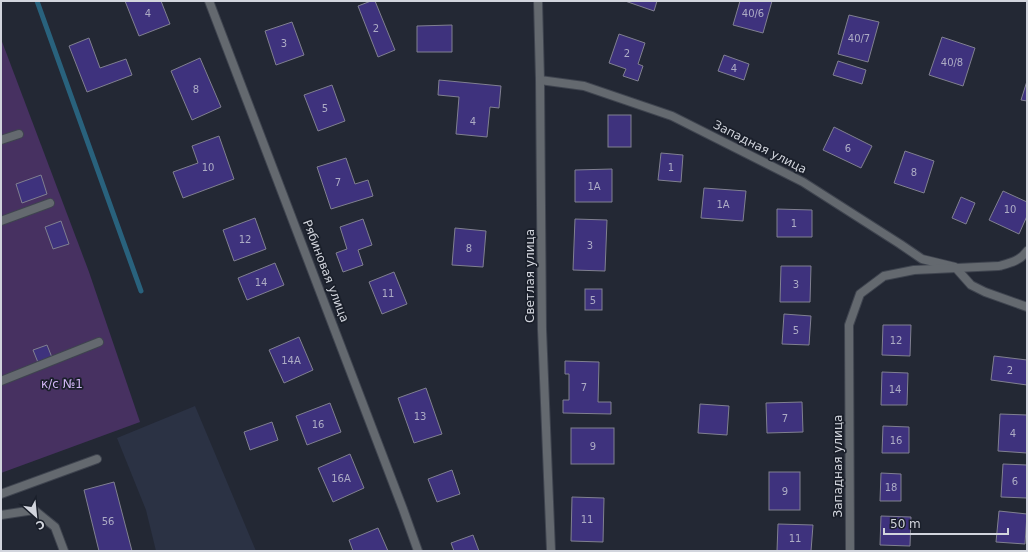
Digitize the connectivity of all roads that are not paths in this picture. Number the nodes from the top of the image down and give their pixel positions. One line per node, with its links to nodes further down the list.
1 (209, 1): 17 (street, Рябиновая улица)
2 (538, 1): 3 (street, Светлая улица)
3 (540, 80): 9 (street, Западная улица); 18 (street, Светлая улица)
4 (19, 134): 5 (street)
5 (1, 140)
6 (50, 203): 7 (street)
7 (1, 221)
8 (1027, 251): 9 (street, Западная улица)
9 (955, 267): 10 (street); 19 (street, Западная улица)
10 (1027, 307)
11 (99, 342): 12 (street)
12 (1, 380)
13 (97, 459): 14 (street)
14 (1, 494)
15 (1, 515): 16 (street)
16 (64, 551)
17 (418, 551)
18 (551, 551)
19 (850, 551)

